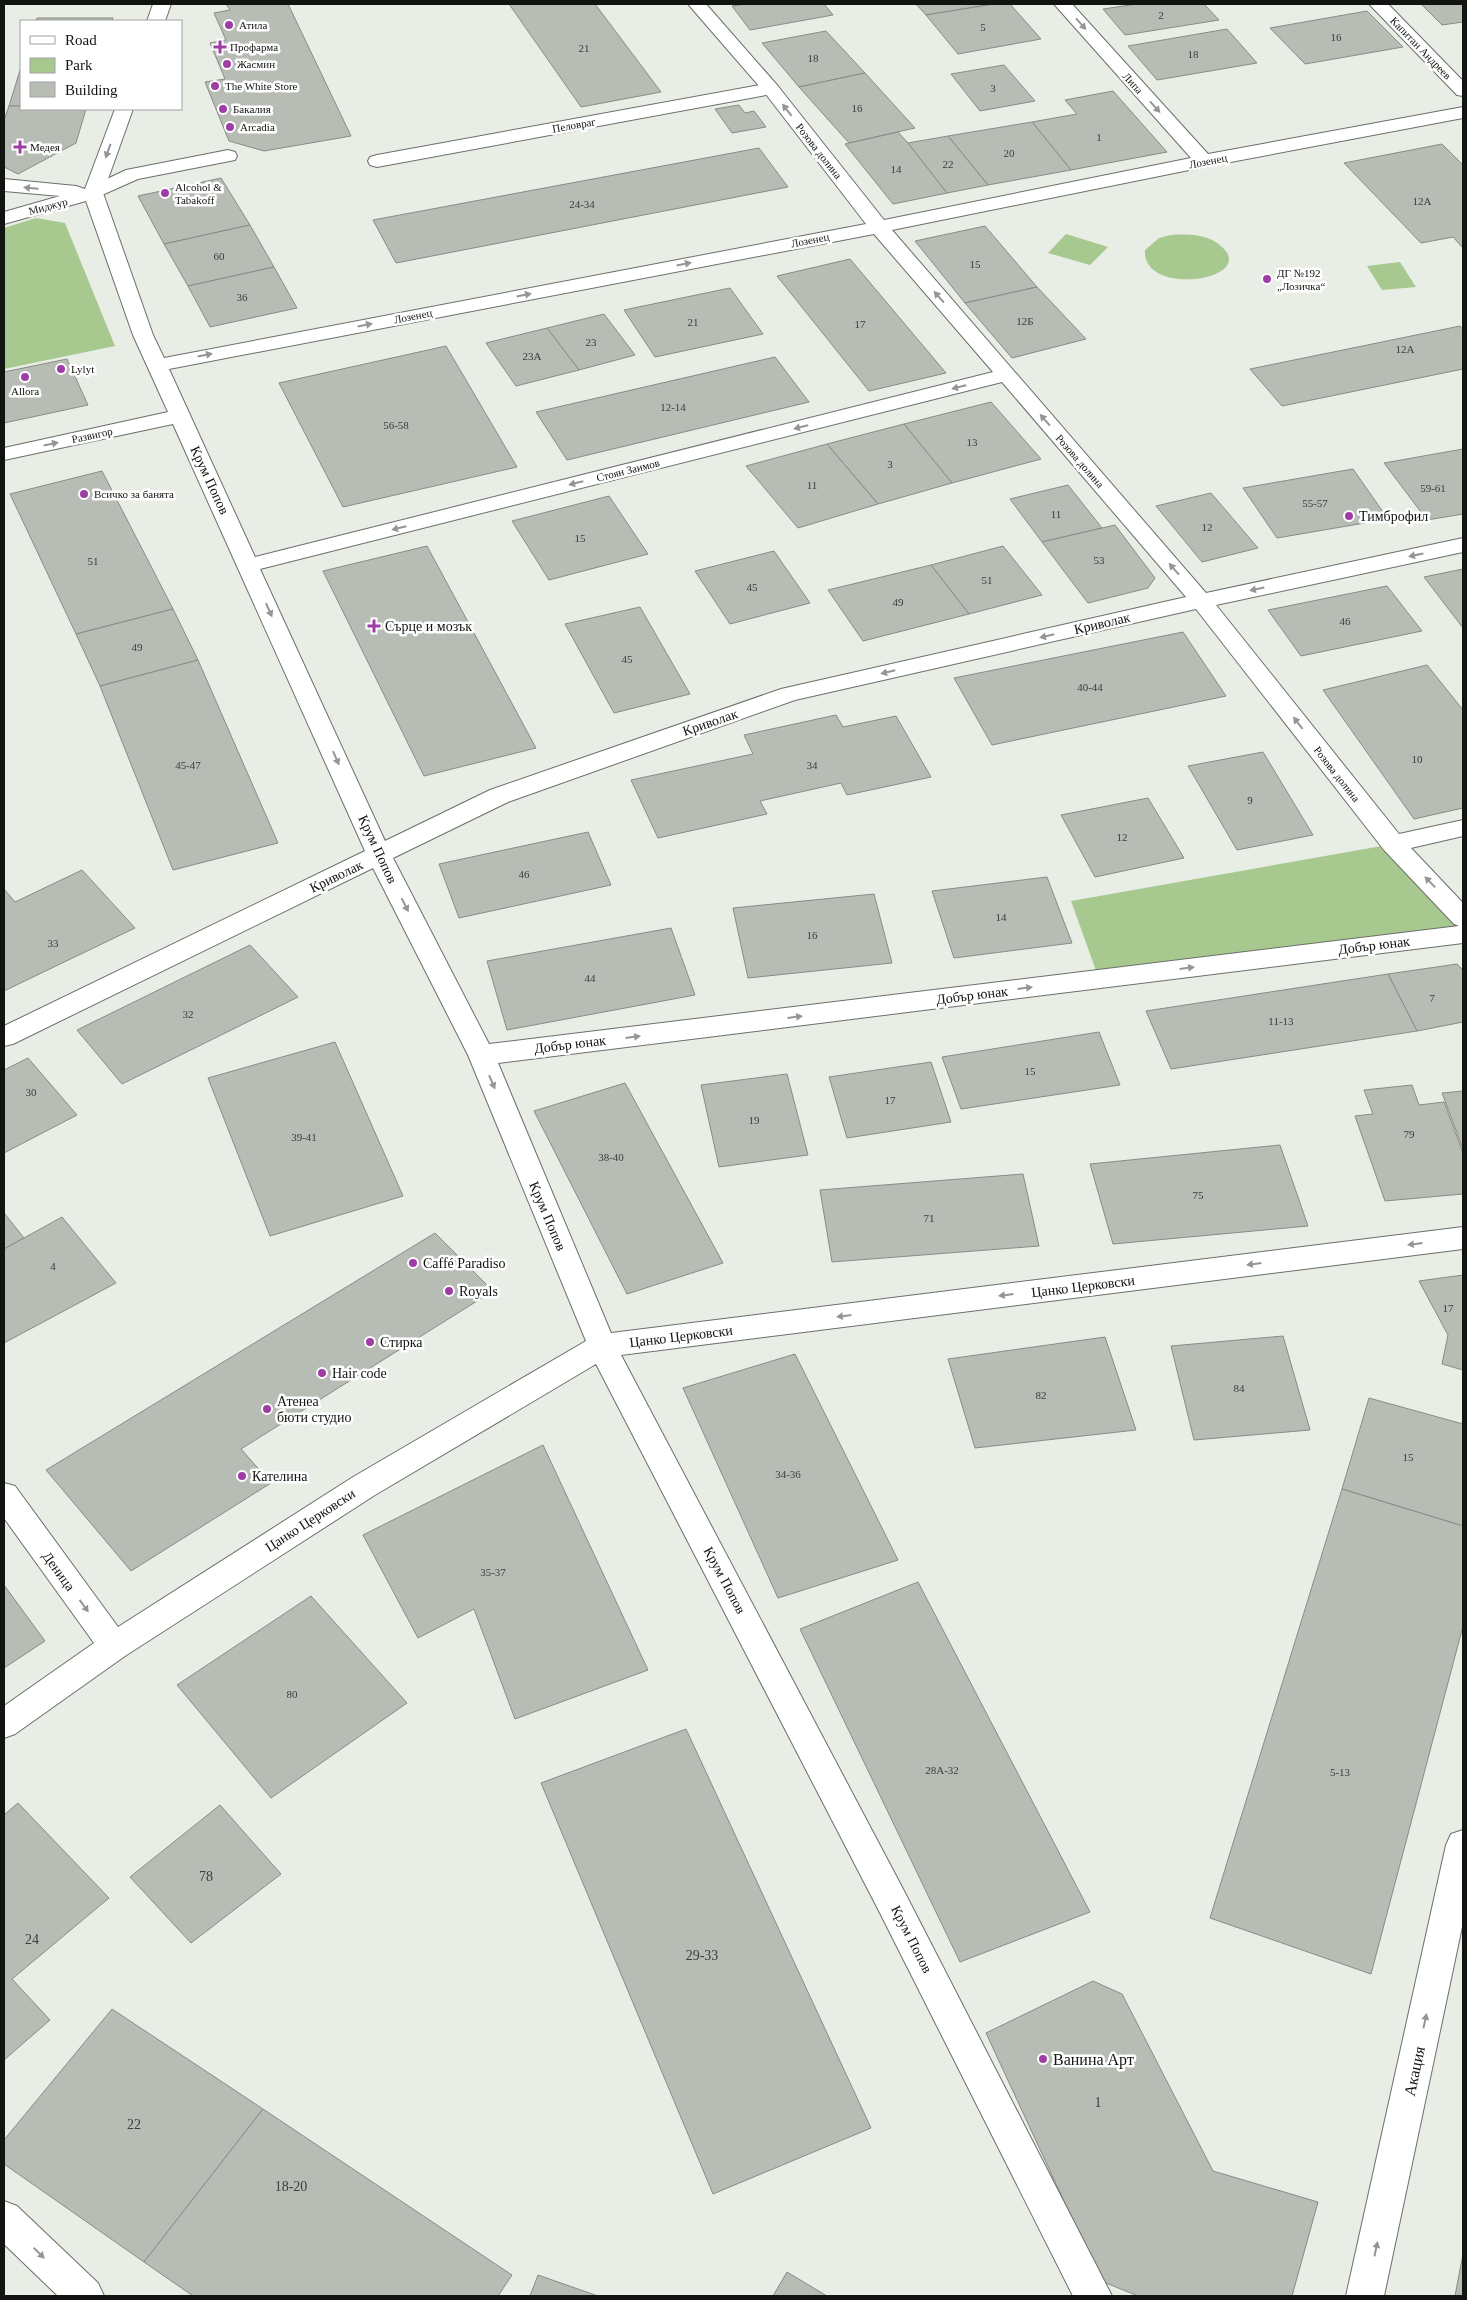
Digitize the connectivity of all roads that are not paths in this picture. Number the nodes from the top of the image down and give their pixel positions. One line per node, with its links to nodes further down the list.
1 (162, 4): 5 (street)
2 (697, 4): 6 (street, Розова долина)
3 (1063, 4): 12 (street, Липа, one-way to 12)
4 (1378, 4): 7 (street, Капитан Андреев)
5 (156, 20)
6 (771, 90): 11 (street, Пеловраг); 16 (street, Розова долина, one-way to 6)
7 (1463, 92)
8 (124, 110): 14 (street, one-way to 14)
9 (1463, 112): 12 (street, Лозенец)
10 (228, 156): 14 (street, Миджур)
11 (377, 160)
12 (1204, 161): 16 (street, Лозенец)
13 (4, 185): 14 (street, one-way to 13)
14 (93, 193): 15 (street, Миджур); 17 (street, Крум Попов)
15 (4, 218)
16 (879, 227): 17 (street, Лозенец, one-way to 16); 18 (street, Розова долина, one-way to 16)
17 (157, 364): 19 (street, Крум Попов)
18 (1006, 375): 22 (street, Стоян Заимов, one-way to 22); 23 (street, Розова долина, one-way to 18)
19 (180, 416): 20 (street, Развигор, one-way to 19); 22 (street, Крум Попов)
20 (4, 454)
21 (1463, 545): 23 (street, Криволак, one-way to 23)
22 (249, 566): 26 (street, Крум Попов, one-way to 26)
23 (1201, 601): 25 (street, Розова долина, one-way to 23); 26 (street, Криволак, one-way to 26)
24 (1463, 828): 25 (street)
25 (1393, 844): 27 (street, Розова долина, one-way to 25)
26 (380, 855): 29 (street, Криволак); 30 (street, Крум Попов, one-way to 30)
27 (1463, 918)
28 (1463, 934): 30 (street, Добър юнак, one-way to 28)
29 (4, 1037)
30 (481, 1055): 32 (street, Крум Попов, one-way to 32)
31 (1463, 1238): 32 (street, Цанко Церковски, one-way to 32)
32 (602, 1346): 34 (street, Цанко Церковски); 39 (street, Крум Попов)
33 (4, 1495): 34 (street, Деница, one-way to 34)
34 (114, 1646): 35 (street, Цанко Церковски)
35 (4, 1724)
36 (1463, 1845): 40 (street, Акация, one-way to 36)
37 (4, 2219): 38 (street, one-way to 38)
38 (85, 2296)
39 (1093, 2296)
40 (1365, 2296)

